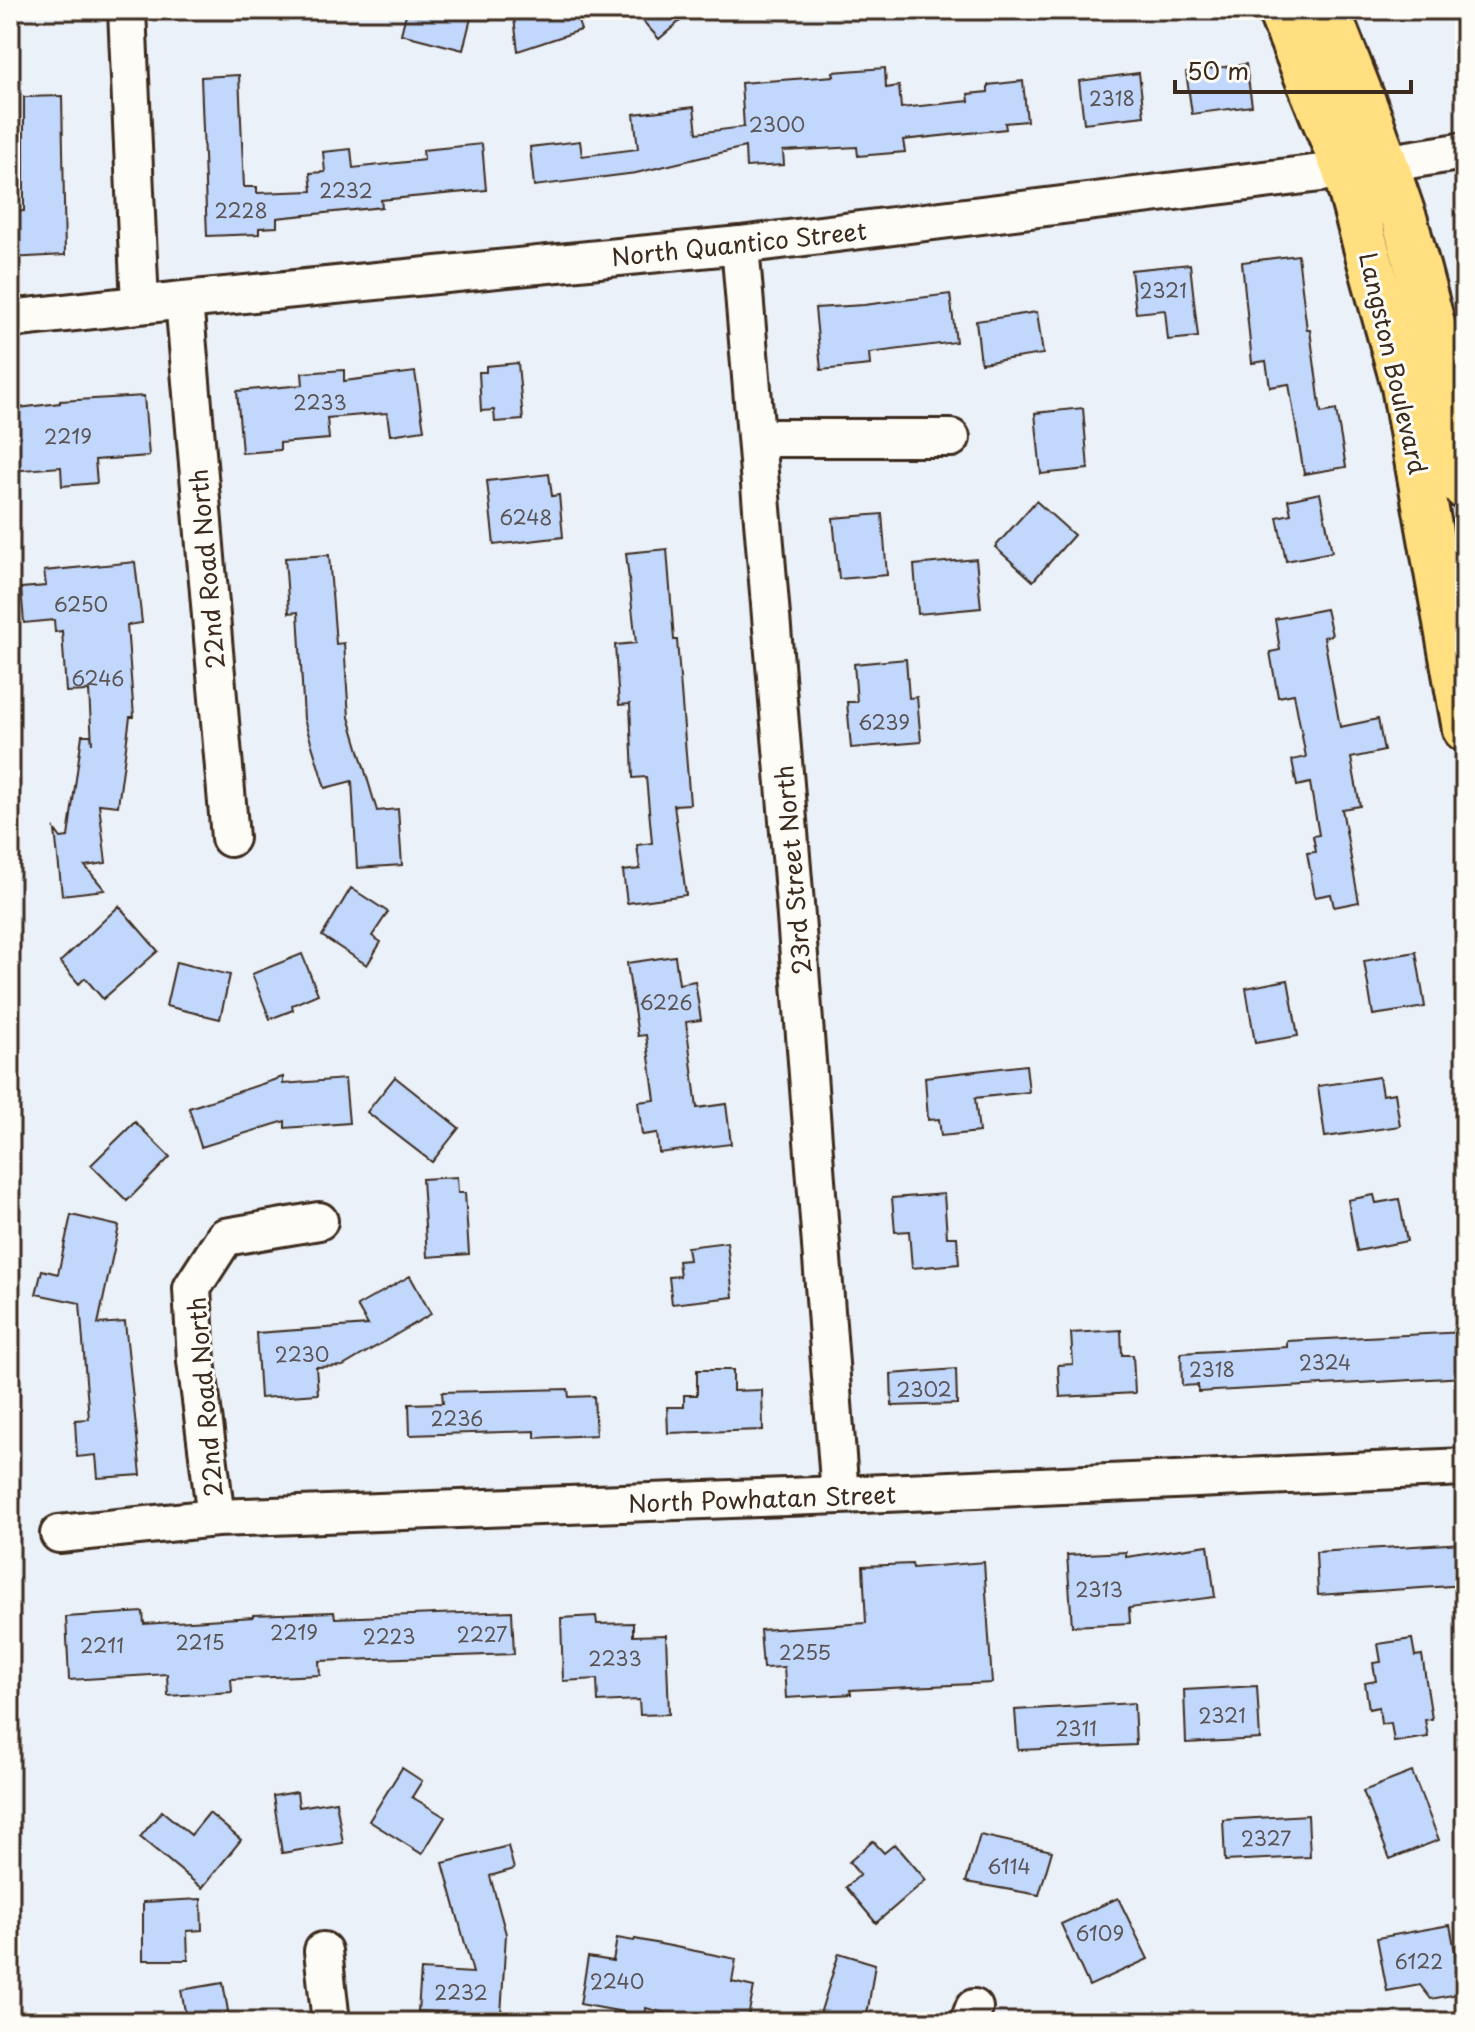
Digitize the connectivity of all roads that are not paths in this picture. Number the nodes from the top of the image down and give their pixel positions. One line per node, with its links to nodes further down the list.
1 (127, 10): 8 (street)
2 (1280, 10): 5 (main road, Langston Boulevard)
3 (1327, 10): 5 (main road, Langston Boulevard)
4 (1465, 151): 5 (street, North Quantico Street)
5 (1365, 167): 6 (street, North Quantico Street); 12 (main road, Langston Boulevard); 13 (main road, Langston Boulevard)
6 (740, 245): 7 (street, North Quantico Street); 10 (street, 23rd Street North)
7 (184, 300): 8 (street, North Quantico Street); 14 (street, 22nd Road North)
8 (140, 305): 9 (street, North Quantico Street)
9 (10, 319)
10 (756, 438): 11 (street); 17 (street, 23rd Street North)
11 (951, 438)
12 (1465, 487)
13 (1465, 729)
14 (230, 838)
15 (319, 1221): 18 (street, 22nd Road North)
16 (1465, 1467): 17 (street, North Powhatan Street)
17 (840, 1495): 18 (street, North Powhatan Street)
18 (216, 1518): 19 (street, North Powhatan Street)
19 (59, 1534)
20 (323, 1951): 21 (street)
21 (331, 2022)

